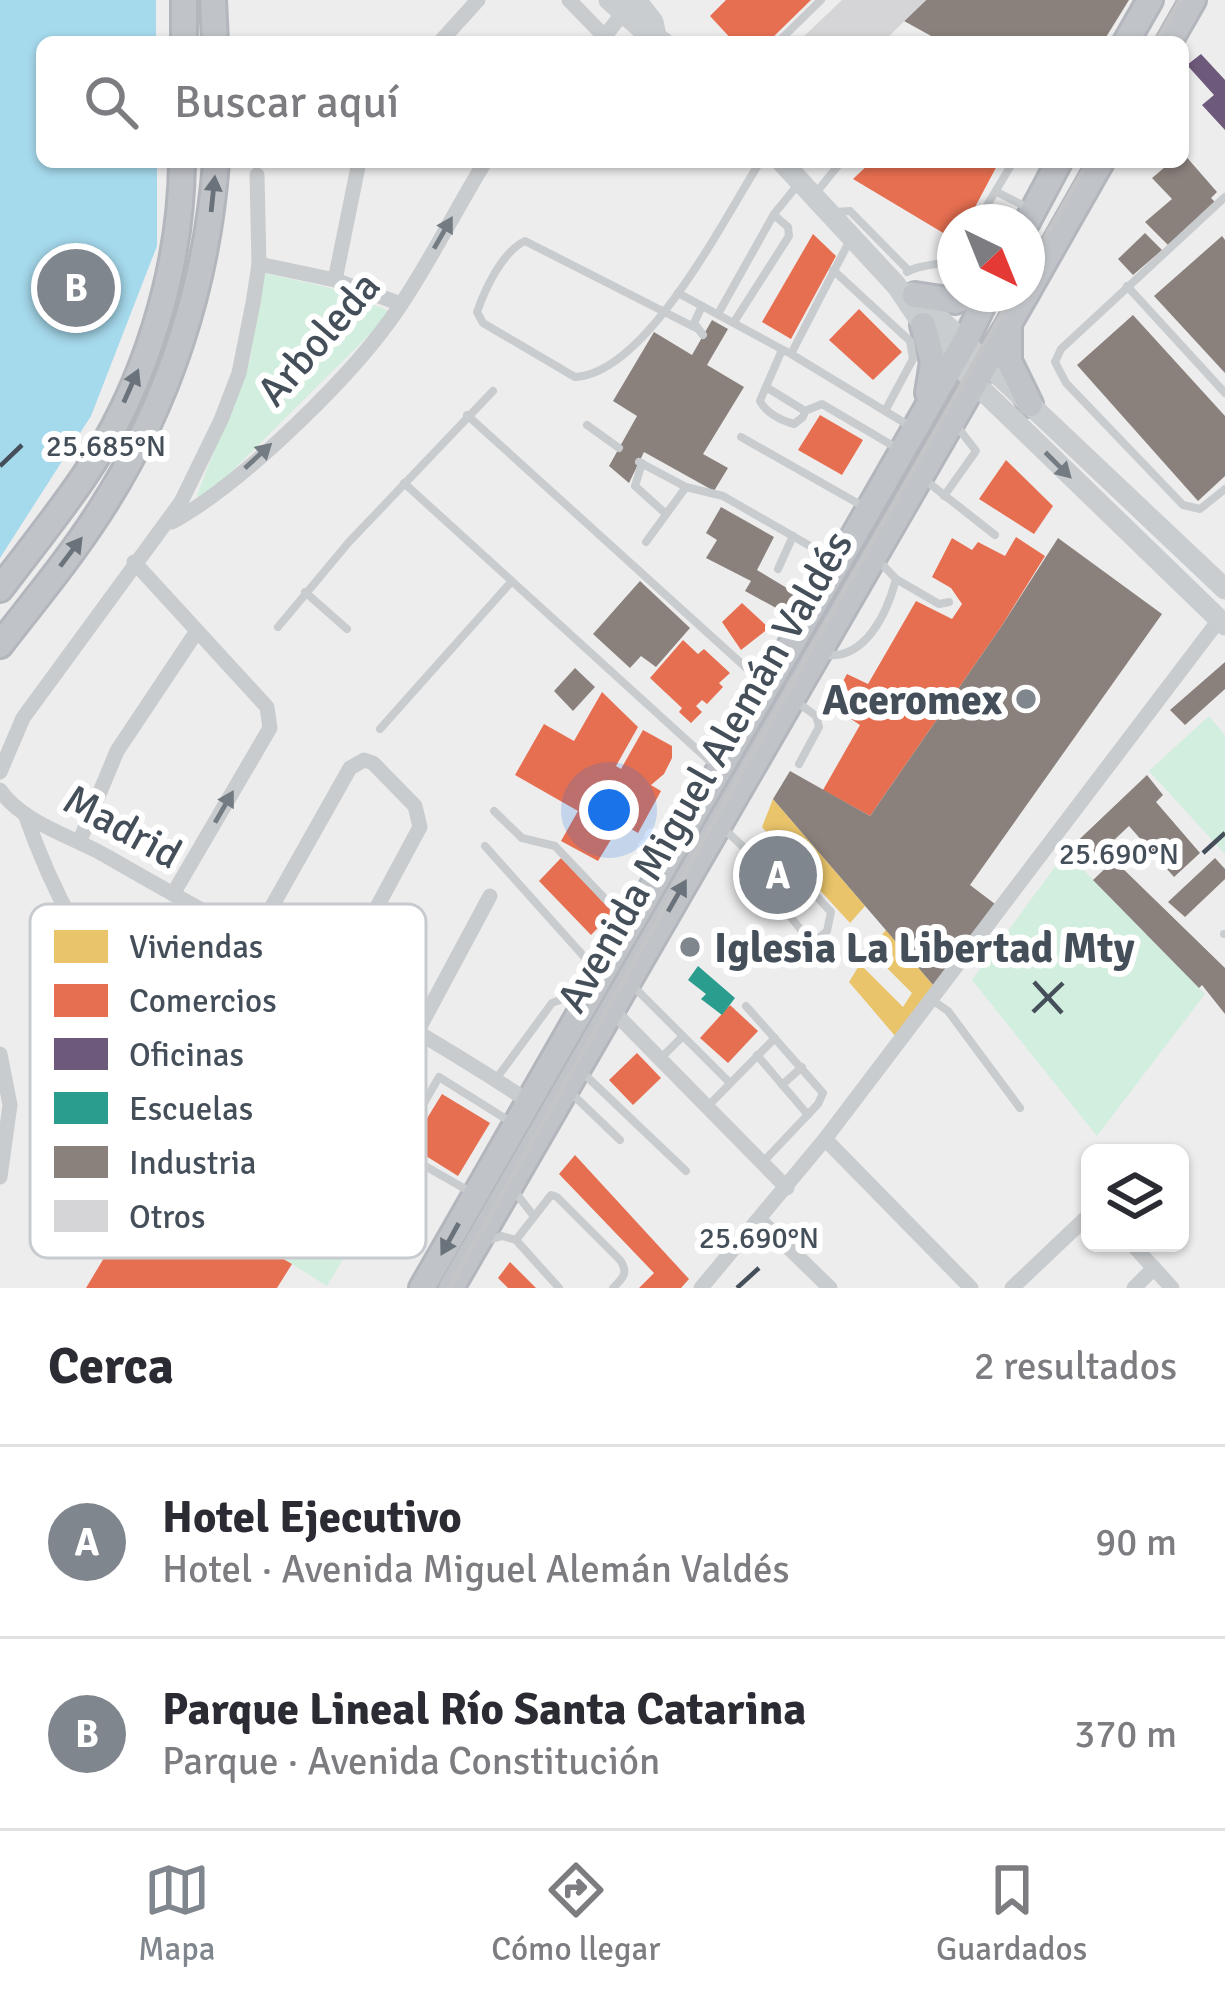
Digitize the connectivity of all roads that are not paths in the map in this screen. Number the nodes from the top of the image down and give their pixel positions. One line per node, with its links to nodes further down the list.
1 (184, 0): 9 (highway)
2 (213, 0): 10 (highway)
3 (478, 0): 11 (street)
4 (568, 0): 12 (street)
5 (821, 0): 15 (lane)
6 (1150, 0): 16 (highway)
7 (1192, 0): 17 (highway)
8 (625, 3): 13 (street); 14 (main road)
9 (184, 36)
10 (215, 36)
11 (445, 36)
12 (599, 36)
13 (604, 36)
14 (658, 36)
15 (784, 36)
16 (1129, 36)
17 (1172, 36)
18 (181, 168): 90 (highway, one-way to 18)
19 (215, 168): 97 (highway, one-way to 19)
20 (358, 168): 44 (street)
21 (480, 168): 49 (street, Arboleda, one-way to 21)
22 (756, 168): 47 (lane)
23 (789, 168): 29 (main road)
24 (834, 168): 29 (lane)
25 (1010, 168): 30 (lane)
26 (1056, 168): 34 (highway)
27 (1098, 168): 40 (highway, Avenida Miguel Alemán Valdés)
28 (257, 175): 41 (street)
29 (807, 188): 36 (lane); 37 (main road)
30 (997, 191): 32 (lane); 33 (lane)
31 (1225, 197): 35 (lane)
32 (989, 204)
33 (1014, 204)
34 (1036, 204)
35 (1214, 208): 38 (lane); 46 (lane)
36 (774, 214): 54 (lane); 54 (lane)
37 (832, 214): 39 (main road); 45 (lane)
38 (1225, 220)
39 (852, 236): 43 (lane); 45 (main road)
40 (1045, 260)
41 (259, 264): 44 (street); 79 (street)
42 (937, 264): 45 (lane)
43 (833, 270): 58 (lane); 64 (lane)
44 (335, 280): 49 (street)
45 (906, 284): 48 (highway); 56 (main road); 57 (main road)
46 (1127, 286): 62 (lane); 75 (lane)
47 (678, 292): 50 (lane); 53 (lane)
48 (937, 295)
49 (401, 304): 79 (street, Arboleda, one-way to 49)
50 (702, 306): 53 (lane); 54 (lane)
51 (979, 312): 57 (highway, Avenida Miguel Alemán Valdés)
52 (1016, 312): 55 (highway, Avenida Miguel Alemán Valdés)
53 (665, 315): 53 (lane)
54 (725, 320): 58 (lane)
55 (1010, 323): 59 (highway, Avenida Miguel Alemán Valdés); 63 (highway)
56 (923, 326): 57 (main road); 69 (highway)
57 (960, 350): 59 (main road); 69 (highway, Avenida Miguel Alemán Valdés)
58 (787, 352): 60 (lane); 64 (lane)
59 (981, 372): 63 (main road); 67 (highway, Avenida Miguel Alemán Valdés); 93 (main road, one-way to 93)
60 (766, 387): 65 (lane); 65 (lane)
61 (494, 391): 66 (lane)
62 (1225, 393)
63 (1030, 404): 87 (main road)
64 (885, 410): 69 (lane)
65 (805, 411): 69 (lane)
66 (467, 415): 73 (lane); 99 (lane)
67 (953, 421): 72 (highway, Avenida Miguel Alemán Valdés); 76 (lane)
68 (587, 425): 71 (lane)
69 (914, 430): 77 (highway, Avenida Miguel Alemán Valdés)
70 (740, 437): 77 (lane)
71 (619, 448)
72 (922, 477): 76 (lane); 83 (highway, Avenida Miguel Alemán Valdés)
73 (404, 483): 89 (lane); 91 (lane)
74 (686, 487): 78 (lane); 78 (lane); 81 (lane)
75 (1225, 489)
76 (944, 496): 80 (lane)
77 (868, 508): 84 (highway, Avenida Miguel Alemán Valdés)
78 (666, 514): 82 (lane)
79 (165, 525): 85 (street)
80 (994, 535)
81 (793, 536): 84 (lane); 86 (lane)
82 (646, 542)
83 (874, 556): 88 (lane); 98 (highway, Avenida Miguel Alemán Valdés)
84 (837, 561): 99 (highway, Avenida Miguel Alemán Valdés)
85 (134, 562): 96 (street); 104 (street)
86 (778, 569)
87 (1221, 578)
88 (896, 579): 92 (lane); 98 (lane)
89 (512, 581): 101 (lane); 103 (lane)
90 (0, 590)
91 (305, 592): 94 (lane); 95 (lane)
92 (949, 602)
93 (1222, 622): 121 (street)
94 (278, 627)
95 (347, 629)
96 (197, 631): 109 (street); 112 (street, one-way to 96)
97 (0, 644)
98 (817, 655): 100 (highway, Avenida Miguel Alemán Valdés)
99 (765, 685): 103 (highway, Avenida Miguel Alemán Valdés)
100 (792, 698): 102 (lane); 108 (highway, Avenida Miguel Alemán Valdés)
101 (380, 729)
102 (800, 764)
103 (718, 768): 118 (highway, Avenida Miguel Alemán Valdés)
104 (0, 772)
105 (0, 790): 107 (street, Madrid)
106 (494, 811): 118 (lane)
107 (26, 814): 109 (street, Madrid); 114 (street)
108 (718, 825): 111 (lane); 119 (highway, Avenida Miguel Alemán Valdés, one-way to 108)
109 (80, 840): 112 (street, Madrid)
110 (485, 845): 120 (lane)
111 (751, 854): 111 (lane)
112 (173, 894): 115 (street, Madrid)
113 (490, 896): 124 (street)
114 (68, 904)
115 (189, 904)
116 (273, 904): 117 (street)
117 (379, 904)
118 (628, 923): 120 (highway, Avenida Miguel Alemán Valdés); 123 (highway)
119 (628, 981): 123 (highway, Avenida Miguel Alemán Valdés); 126 (lane)
120 (596, 982): 134 (lane); 141 (highway, Avenida Miguel Alemán Valdés)
121 (931, 999): 140 (lane); 144 (street)
122 (746, 1006): 127 (lane)
123 (610, 1010): 125 (highway, Avenida Miguel Alemán Valdés); 131 (street)
124 (426, 1015)
125 (596, 1032): 133 (highway, Avenida Miguel Alemán Valdés); 141 (highway)
126 (683, 1036): 131 (lane); 135 (lane)
127 (775, 1037): 130 (lane); 132 (lane)
128 (426, 1040): 134 (street, Madrid)
129 (0, 1054): 138 (street)
130 (757, 1055): 135 (lane); 136 (lane)
131 (660, 1059): 139 (street)
132 (802, 1067): 136 (lane); 142 (lane)
133 (571, 1077): 145 (lane); 148 (lane); 150 (highway, Avenida Miguel Alemán Valdés)
134 (495, 1080): 141 (street, Madrid)
135 (730, 1083): 139 (lane)
136 (782, 1084): 142 (lane)
137 (426, 1100): 141 (lane)
138 (10, 1105): 143 (street); 149 (street)
139 (707, 1108): 146 (street)
140 (1020, 1108)
141 (521, 1113): 150 (highway); 152 (highway, Avenida Miguel Alemán Valdés)
142 (808, 1114): 146 (lane)
143 (0, 1122)
144 (825, 1139): 151 (street); 166 (street)
145 (620, 1140)
146 (762, 1163): 151 (street)
147 (426, 1167): 152 (lane)
148 (686, 1171)
149 (0, 1172)
150 (510, 1184): 153 (lane); 157 (highway, Avenida Miguel Alemán Valdés)
151 (787, 1188): 154 (street)
152 (475, 1195): 161 (highway, Avenida Miguel Alemán Valdés, one-way to 161)
153 (533, 1215): 156 (lane); 163 (lane)
154 (760, 1220): 164 (street); 165 (street)
155 (1081, 1223): 167 (street)
156 (516, 1240): 157 (lane); 162 (lane)
157 (474, 1247): 160 (highway, Avenida Miguel Alemán Valdés)
158 (1139, 1252): 159 (street)
159 (1154, 1268): 168 (street); 169 (street)
160 (458, 1285)
161 (422, 1288)
162 (559, 1288)
163 (613, 1288)
164 (701, 1288)
165 (830, 1288)
166 (971, 1288)
167 (1012, 1288)
168 (1134, 1288)
169 (1172, 1288)

